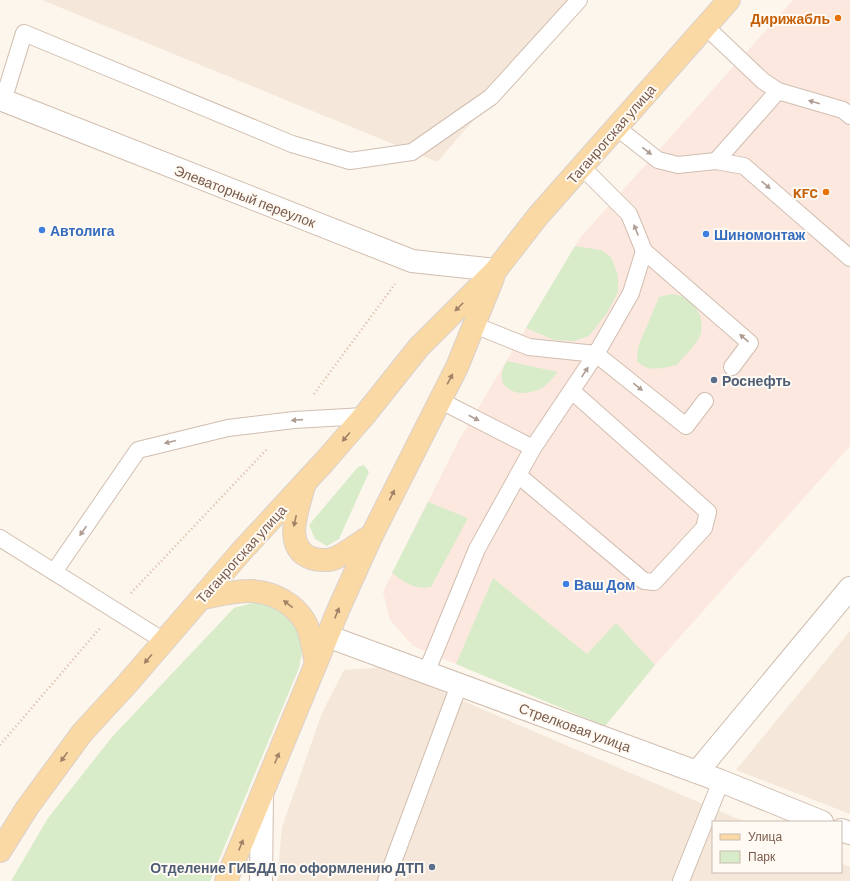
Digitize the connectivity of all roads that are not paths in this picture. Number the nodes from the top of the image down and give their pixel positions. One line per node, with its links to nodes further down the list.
1 (579, 0): 5 (lane)
2 (729, 0): 3 (main road, Таганрогская улица)
3 (705, 26): 4 (lane); 7 (main road, Таганрогская улица)
4 (778, 91): 6 (lane, one-way to 4); 8 (lane)
5 (2, 100): 12 (street, Элеваторный переулок)
6 (850, 116)
7 (616, 127): 8 (lane, one-way to 8); 9 (main road, Таганрогская улица)
8 (716, 161): 11 (lane, one-way to 11)
9 (582, 167): 10 (lane, one-way to 9); 12 (main road, Таганрогская улица)
10 (644, 251): 14 (lane); 15 (lane, one-way to 10)
11 (850, 258)
12 (496, 270): 13 (main road, Таганрогская улица); 19 (main road, Таганрогская улица, one-way to 19)
13 (474, 325): 14 (lane); 17 (main road, Таганрогская улица, one-way to 13)
14 (596, 354): 16 (lane, one-way to 14); 18 (lane, one-way to 18)
15 (732, 367)
16 (572, 391): 20 (lane); 21 (lane)
17 (439, 400): 20 (lane, one-way to 20); 23 (main road, Таганрогская улица, one-way to 17)
18 (705, 401)
19 (364, 416): 22 (main road, Таганрогская улица, one-way to 22); 25 (lane, one-way to 25)
20 (533, 448): 21 (lane)
21 (518, 475): 31 (lane)
22 (304, 483): 23 (main road, one-way to 23); 27 (main road, Таганрогская улица)
23 (372, 535): 28 (main road, Таганрогская улица, one-way to 23)
24 (0, 538): 25 (lane)
25 (54, 572): 29 (lane)
26 (850, 588): 33 (street)
27 (202, 598): 29 (main road, Таганрогская улица); 30 (main road, one-way to 27)
28 (326, 636): 30 (main road, Таганрогская улица); 31 (street, Стрелковая улица)
29 (164, 640): 37 (main road, Таганрогская улица, one-way to 37)
30 (316, 662): 35 (main road, Таганрогская улица, one-way to 30)
31 (426, 673): 32 (street, Стрелковая улица)
32 (459, 685): 33 (street, Стрелковая улица); 40 (lane)
33 (697, 772): 34 (street, Стрелковая улица)
34 (721, 781): 36 (street, Стрелковая улица); 41 (lane)
35 (262, 794): 38 (main road, Таганрогская улица, one-way to 35); 39 (street)
36 (820, 821)
37 (0, 851)
38 (226, 881)
39 (261, 881)
40 (386, 881)
41 (681, 881)

